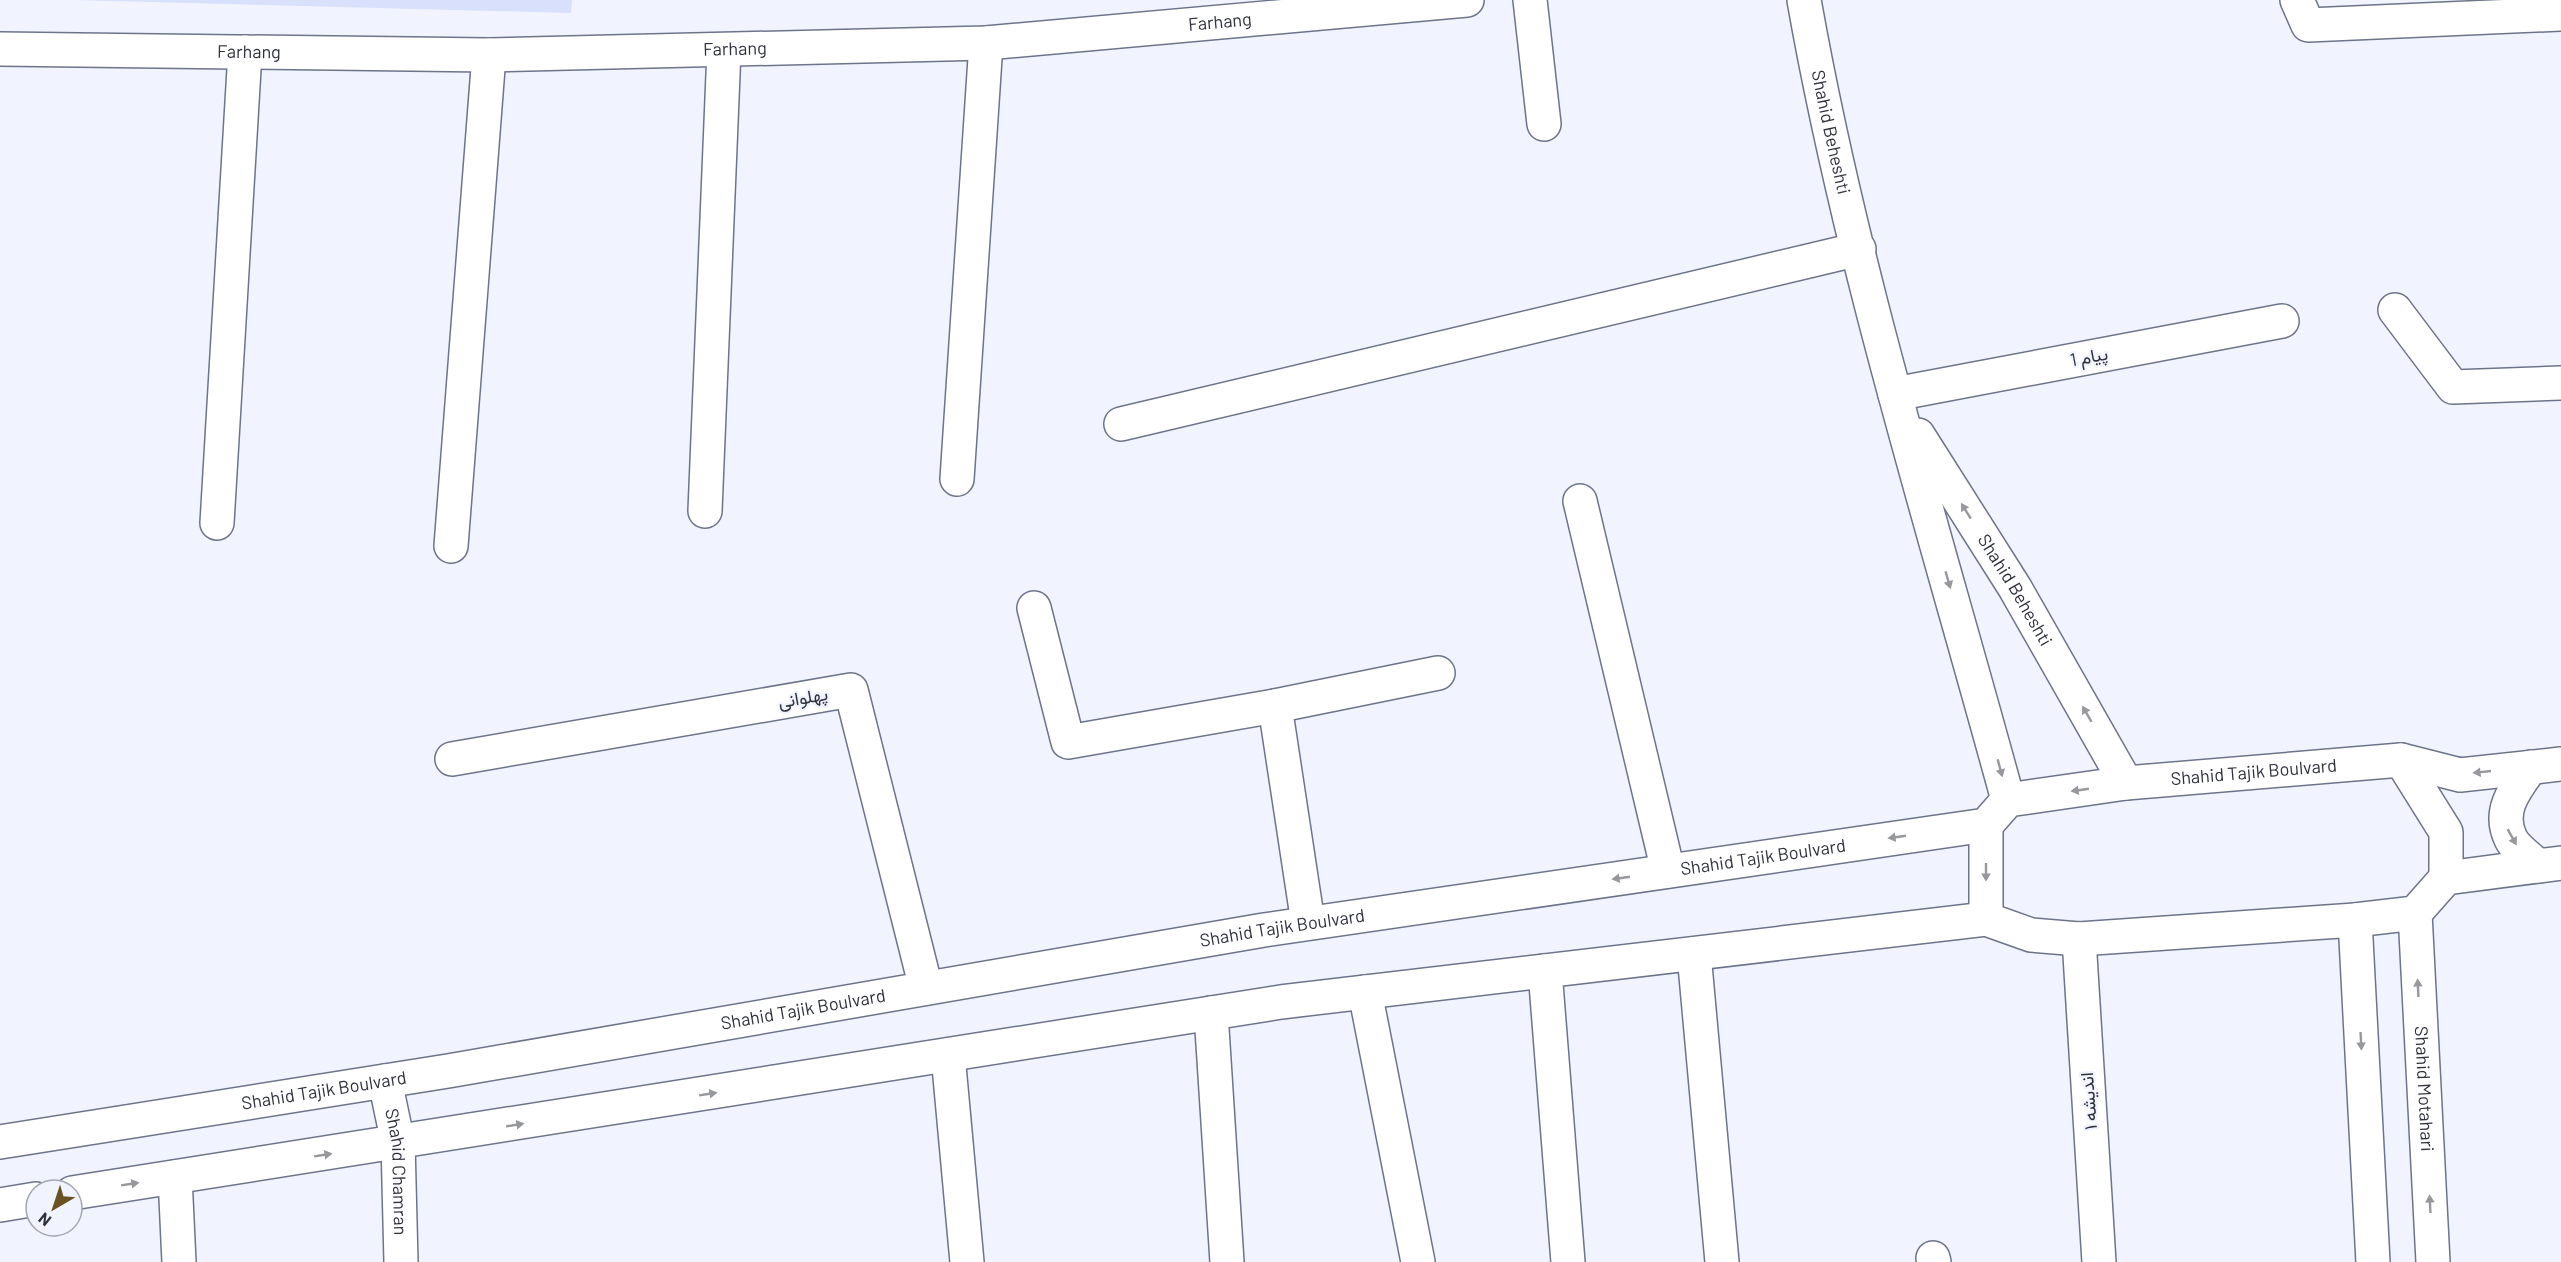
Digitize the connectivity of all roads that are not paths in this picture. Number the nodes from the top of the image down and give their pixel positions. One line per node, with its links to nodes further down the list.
1 (1467, 0): 5 (street, Farhang)
2 (1530, 0): 12 (street)
3 (1804, 0): 13 (street, Shahid Beheshti)
4 (2297, 0): 6 (street)
5 (1317, 7): 7 (street, Farhang)
6 (2561, 14)
7 (986, 44): 9 (street, Farhang); 19 (street)
8 (0, 49): 10 (street, Farhang)
9 (724, 50): 11 (street, Farhang); 21 (street)
10 (245, 52): 11 (street, Farhang); 22 (street)
11 (489, 55): 23 (street)
12 (1544, 124)
13 (1859, 249): 17 (street, Shahid Beheshti); 18 (street)
14 (2395, 310): 16 (street)
15 (2282, 321): 17 (street, پیام 1)
16 (2561, 383)
17 (1896, 398): 30 (street, Shahid Beheshti, one-way to 17); 31 (street, Shahid Beheshti, one-way to 31)
18 (1121, 424)
19 (957, 478)
20 (1580, 501): 34 (street)
21 (705, 511)
22 (217, 523)
23 (451, 546)
24 (1034, 608): 26 (street)
25 (1438, 673): 26 (street)
26 (1275, 706): 39 (street)
27 (452, 759): 43 (street, پهلوانی)
28 (2401, 760): 29 (street, Shahid Tajik Boulvard, one-way to 28); 30 (street, Shahid Tajik Boulvard); 35 (street)
29 (2546, 765): 33 (street, one-way to 33)
30 (2126, 783): 31 (street, Shahid Tajik Boulvard, one-way to 31)
31 (2008, 801): 32 (street)
32 (1986, 825): 34 (street, Shahid Tajik Boulvard, one-way to 34); 37 (street, one-way to 37)
33 (2549, 865): 35 (street)
34 (1668, 871): 39 (street, Shahid Tajik Boulvard, one-way to 39)
35 (2446, 878): 36 (street)
36 (2415, 914): 38 (street); 63 (street, Shahid Motahari, one-way to 36)
37 (1986, 919): 40 (street); 41 (street)
38 (2355, 920): 40 (street); 62 (street, one-way to 62)
39 (1308, 923): 43 (street, Shahid Tajik Boulvard)
40 (2079, 939): 61 (street, اندیشه ۱)
41 (1694, 954): 42 (street); 60 (street)
42 (1545, 971): 44 (street); 59 (street)
43 (926, 988): 47 (street, Shahid Tajik Boulvard)
44 (1365, 992): 45 (street); 58 (street)
45 (1211, 1013): 46 (street); 57 (street)
46 (948, 1055): 49 (street, one-way to 46); 56 (street)
47 (385, 1081): 48 (street, Shahid Tajik Boulvard); 49 (street, Shahid Chamran)
48 (0, 1142)
49 (398, 1143): 50 (street, one-way to 49); 55 (street, Shahid Chamran)
50 (176, 1177): 51 (street, one-way to 50); 54 (street)
51 (84, 1191)
52 (24, 1201): 53 (street)
53 (0, 1205)
54 (179, 1262)
55 (400, 1262)
56 (968, 1262)
57 (1227, 1262)
58 (1418, 1262)
59 (1568, 1262)
60 (1722, 1262)
61 (2099, 1262)
62 (2373, 1262)
63 (2433, 1262)

